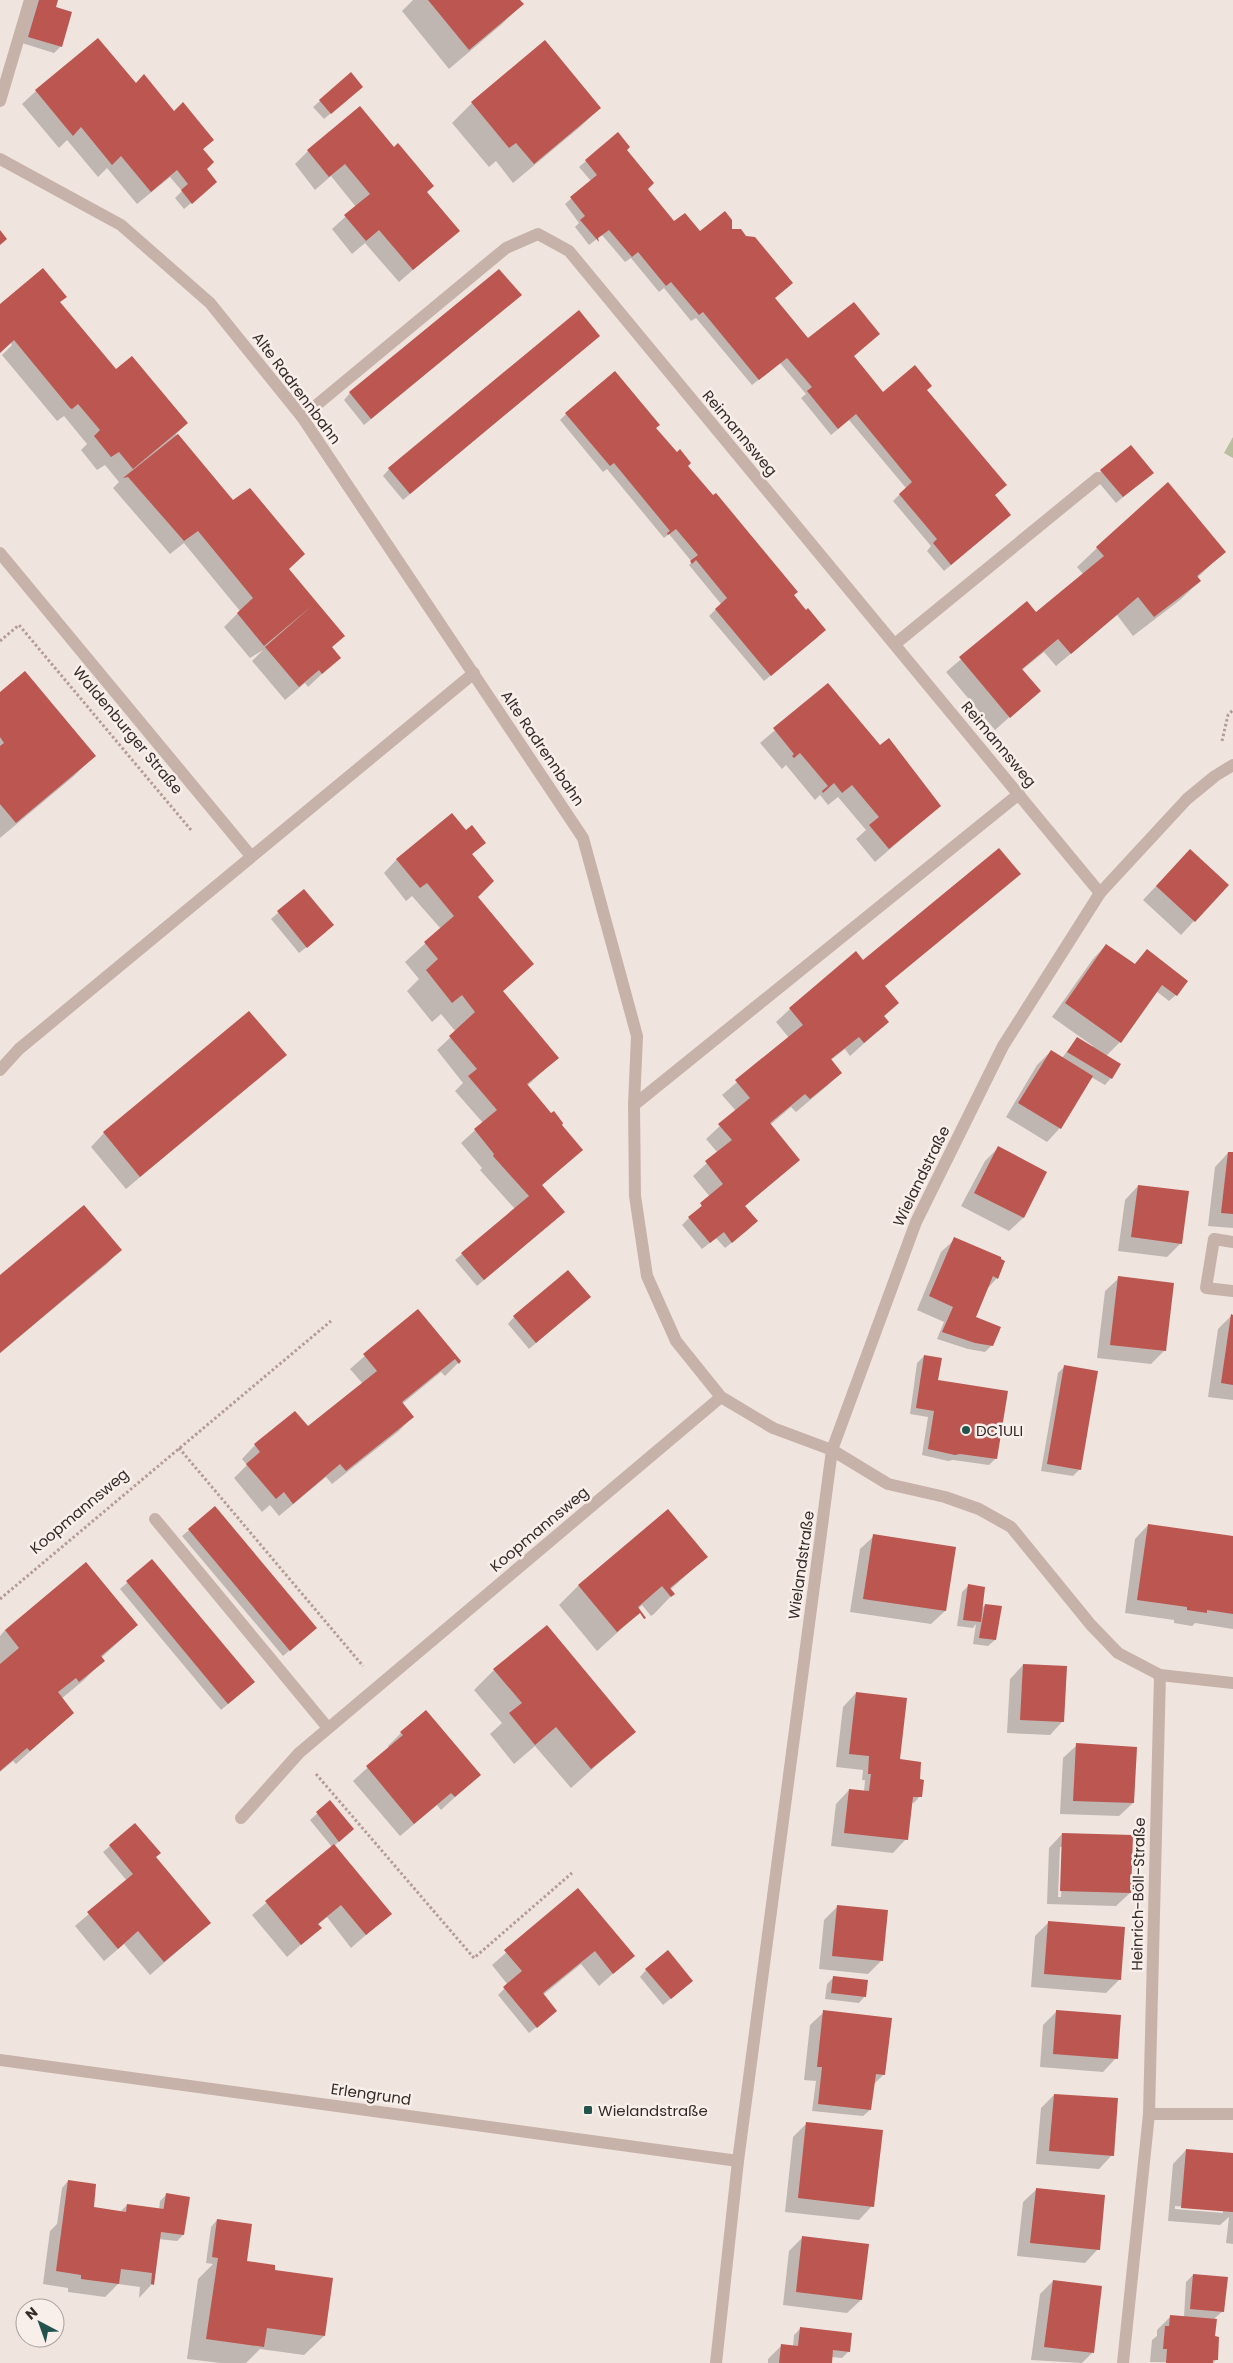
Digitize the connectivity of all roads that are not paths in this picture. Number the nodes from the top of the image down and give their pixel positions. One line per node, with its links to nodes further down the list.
1 (30, 0): 2 (street)
2 (0, 101)
3 (0, 160): 4 (street, Alte Radrennbahn)
4 (302, 417): 7 (street, Reimannsweg); 8 (street, Alte Radrennbahn)
5 (1098, 478): 7 (street)
6 (0, 553): 11 (street)
7 (895, 644): 10 (street, Reimannsweg)
8 (474, 673): 11 (street); 14 (street, Alte Radrennbahn)
9 (1233, 765): 12 (street, Wielandstraße)
10 (1019, 794): 12 (street, Reimannsweg); 14 (street)
11 (251, 856): 13 (street)
12 (1100, 893): 18 (street, Wielandstraße)
13 (0, 1070)
14 (634, 1105): 17 (street, Alte Radrennbahn)
15 (1233, 1242): 16 (street)
16 (1233, 1291)
17 (720, 1397): 18 (street, Alte Radrennbahn); 22 (street, Koopmannsweg)
18 (832, 1450): 20 (street, Alte Radrennbahn); 27 (street, Wielandstraße)
19 (155, 1520): 22 (street)
20 (1160, 1675): 21 (street); 25 (street, Heinrich-Böll-Straße)
21 (1233, 1683)
22 (328, 1728): 23 (street, Koopmannsweg)
23 (241, 1818)
24 (0, 2060): 27 (street, Erlengrund)
25 (1149, 2114): 26 (street); 29 (street, Heinrich-Böll-Straße)
26 (1233, 2114)
27 (738, 2161): 28 (street, Wielandstraße)
28 (716, 2363)
29 (1123, 2363)

